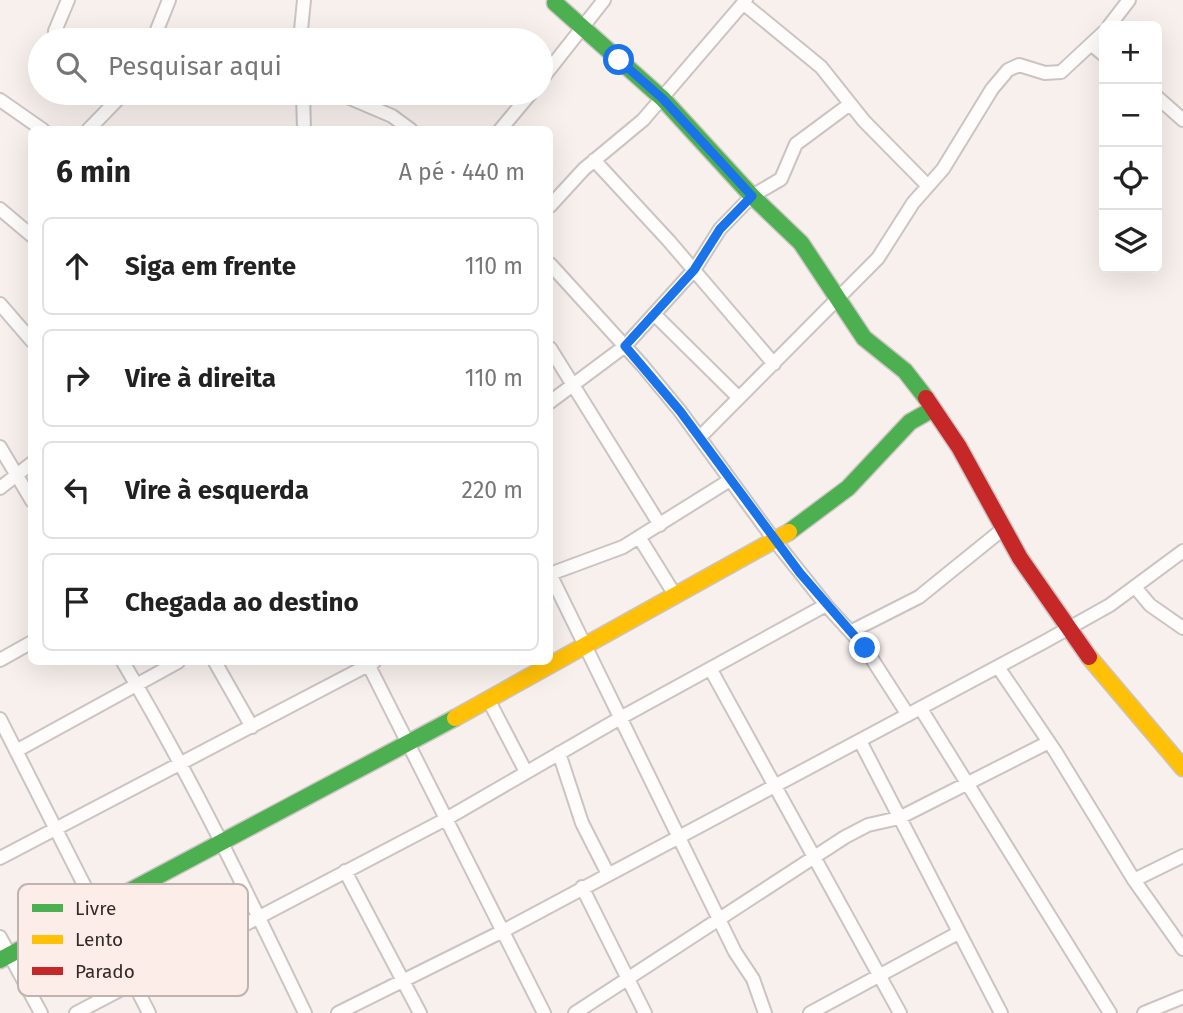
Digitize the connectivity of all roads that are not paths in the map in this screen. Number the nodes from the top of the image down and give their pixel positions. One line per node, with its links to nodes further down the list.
1 (68, 0): 10 (street)
2 (169, 0): 11 (street)
3 (304, 0): 12 (street)
4 (604, 0): 9 (street)
5 (1129, 0): 8 (street)
6 (744, 2): 17 (street); 20 (street)
7 (555, 3): 9 (street)
8 (1113, 21)
9 (580, 27): 16 (street); 17 (street)
10 (56, 28)
11 (158, 28)
12 (301, 28)
13 (1099, 37): 14 (street)
14 (1092, 45): 15 (street); 32 (street)
15 (1099, 51)
16 (553, 64)
17 (663, 99): 31 (street); 33 (street)
18 (0, 100): 26 (street)
19 (1162, 101): 25 (street)
20 (850, 104): 32 (street); 33 (street)
21 (112, 105): 27 (street)
22 (303, 105): 28 (street)
23 (366, 105): 29 (street)
24 (521, 105): 30 (street)
25 (1183, 120)
26 (37, 126)
27 (92, 126)
28 (304, 126)
29 (406, 126)
30 (503, 126)
31 (594, 160): 34 (street); 38 (street)
32 (928, 187): 39 (street)
33 (752, 196): 38 (street); 39 (street)
34 (553, 203)
35 (0, 209): 36 (street)
36 (28, 233)
37 (553, 267): 43 (street)
38 (694, 270): 41 (street); 45 (street)
39 (839, 299): 45 (street); 49 (street)
40 (0, 304): 42 (street)
41 (654, 315): 43 (street); 47 (street)
42 (28, 336)
43 (625, 346): 46 (street); 50 (street)
44 (553, 353): 46 (street)
45 (774, 364): 47 (street)
46 (573, 385): 48 (street); 57 (street)
47 (739, 398): 50 (street)
48 (553, 400)
49 (933, 409): 58 (street); 60 (street)
50 (700, 437): 54 (street)
51 (0, 447): 53 (street)
52 (28, 466): 53 (street)
53 (16, 475): 55 (street); 56 (street)
54 (730, 480): 57 (street); 60 (street)
55 (0, 488)
56 (28, 494)
57 (660, 525): 59 (street)
58 (1003, 530): 68 (street); 69 (street)
59 (639, 537): 62 (street); 65 (street)
60 (775, 541): 65 (street); 66 (street)
61 (1183, 551): 64 (street)
62 (553, 573)
63 (553, 580): 71 (street)
64 (1135, 587): 67 (street); 68 (street)
65 (675, 596): 71 (street)
66 (825, 605): 69 (street); 81 (street)
67 (1183, 628)
68 (1068, 629): 80 (street); 95 (street)
69 (852, 631): 85 (street)
70 (28, 644): 72 (street)
71 (587, 647): 78 (street); 86 (street)
72 (0, 660)
73 (125, 665): 82 (street)
74 (173, 665): 82 (street)
75 (217, 665): 88 (street)
76 (366, 665): 88 (street)
77 (371, 665): 90 (street)
78 (553, 665)
79 (553, 665): 83 (street)
80 (998, 667): 84 (street); 91 (street)
81 (711, 670): 86 (street); 97 (street)
82 (137, 685): 92 (street); 94 (street)
83 (488, 699): 90 (street); 96 (street)
84 (921, 709): 85 (street); 98 (street)
85 (908, 715): 89 (street)
86 (622, 717): 93 (street); 102 (street)
87 (0, 719): 92 (street)
88 (252, 727): 94 (street)
89 (860, 741): 97 (street); 100 (street)
90 (407, 742): 99 (street); 103 (street)
91 (1049, 742): 98 (street); 109 (street)
92 (16, 751): 101 (street)
93 (559, 753): 96 (street); 108 (street)
94 (181, 766): 101 (street); 103 (street)
95 (1183, 768)
96 (526, 772): 99 (street)
97 (775, 785): 102 (street); 106 (street)
98 (968, 785): 100 (street); 144 (street)
99 (446, 818): 107 (street); 118 (street)
100 (899, 818): 106 (street); 119 (street)
101 (55, 828): 105 (street); 110 (street)
102 (680, 837): 108 (street); 116 (street)
103 (221, 842): 111 (street); 112 (street)
104 (1183, 856): 109 (street)
105 (0, 858)
106 (816, 858): 116 (street); 123 (street)
107 (345, 871): 115 (street); 126 (street)
108 (608, 874): 113 (street)
109 (1134, 880): 121 (street)
110 (83, 884)
111 (143, 884)
112 (243, 884)
113 (582, 887): 118 (street); 125 (street)
114 (248, 895): 115 (street)
115 (259, 916): 117 (street); 134 (street)
116 (720, 919): 125 (street); 140 (street)
117 (248, 922)
118 (503, 931): 126 (street); 137 (street)
119 (958, 933): 123 (street); 143 (street)
120 (0, 937): 122 (street)
121 (1183, 949)
122 (5, 958): 124 (street)
123 (878, 976): 141 (street); 142 (street)
124 (18, 978)
125 (628, 980): 138 (street); 139 (street)
126 (404, 982): 135 (street); 136 (street)
127 (30, 996): 131 (street)
128 (110, 996): 132 (street)
129 (140, 996): 133 (street)
130 (1183, 997): 145 (street)
131 (41, 1013)
132 (76, 1013)
133 (149, 1013)
134 (305, 1013)
135 (338, 1013)
136 (420, 1013)
137 (544, 1013)
138 (575, 1013)
139 (645, 1013)
140 (765, 1013)
141 (810, 1013)
142 (900, 1013)
143 (1001, 1013)
144 (1111, 1013)
145 (1144, 1013)

